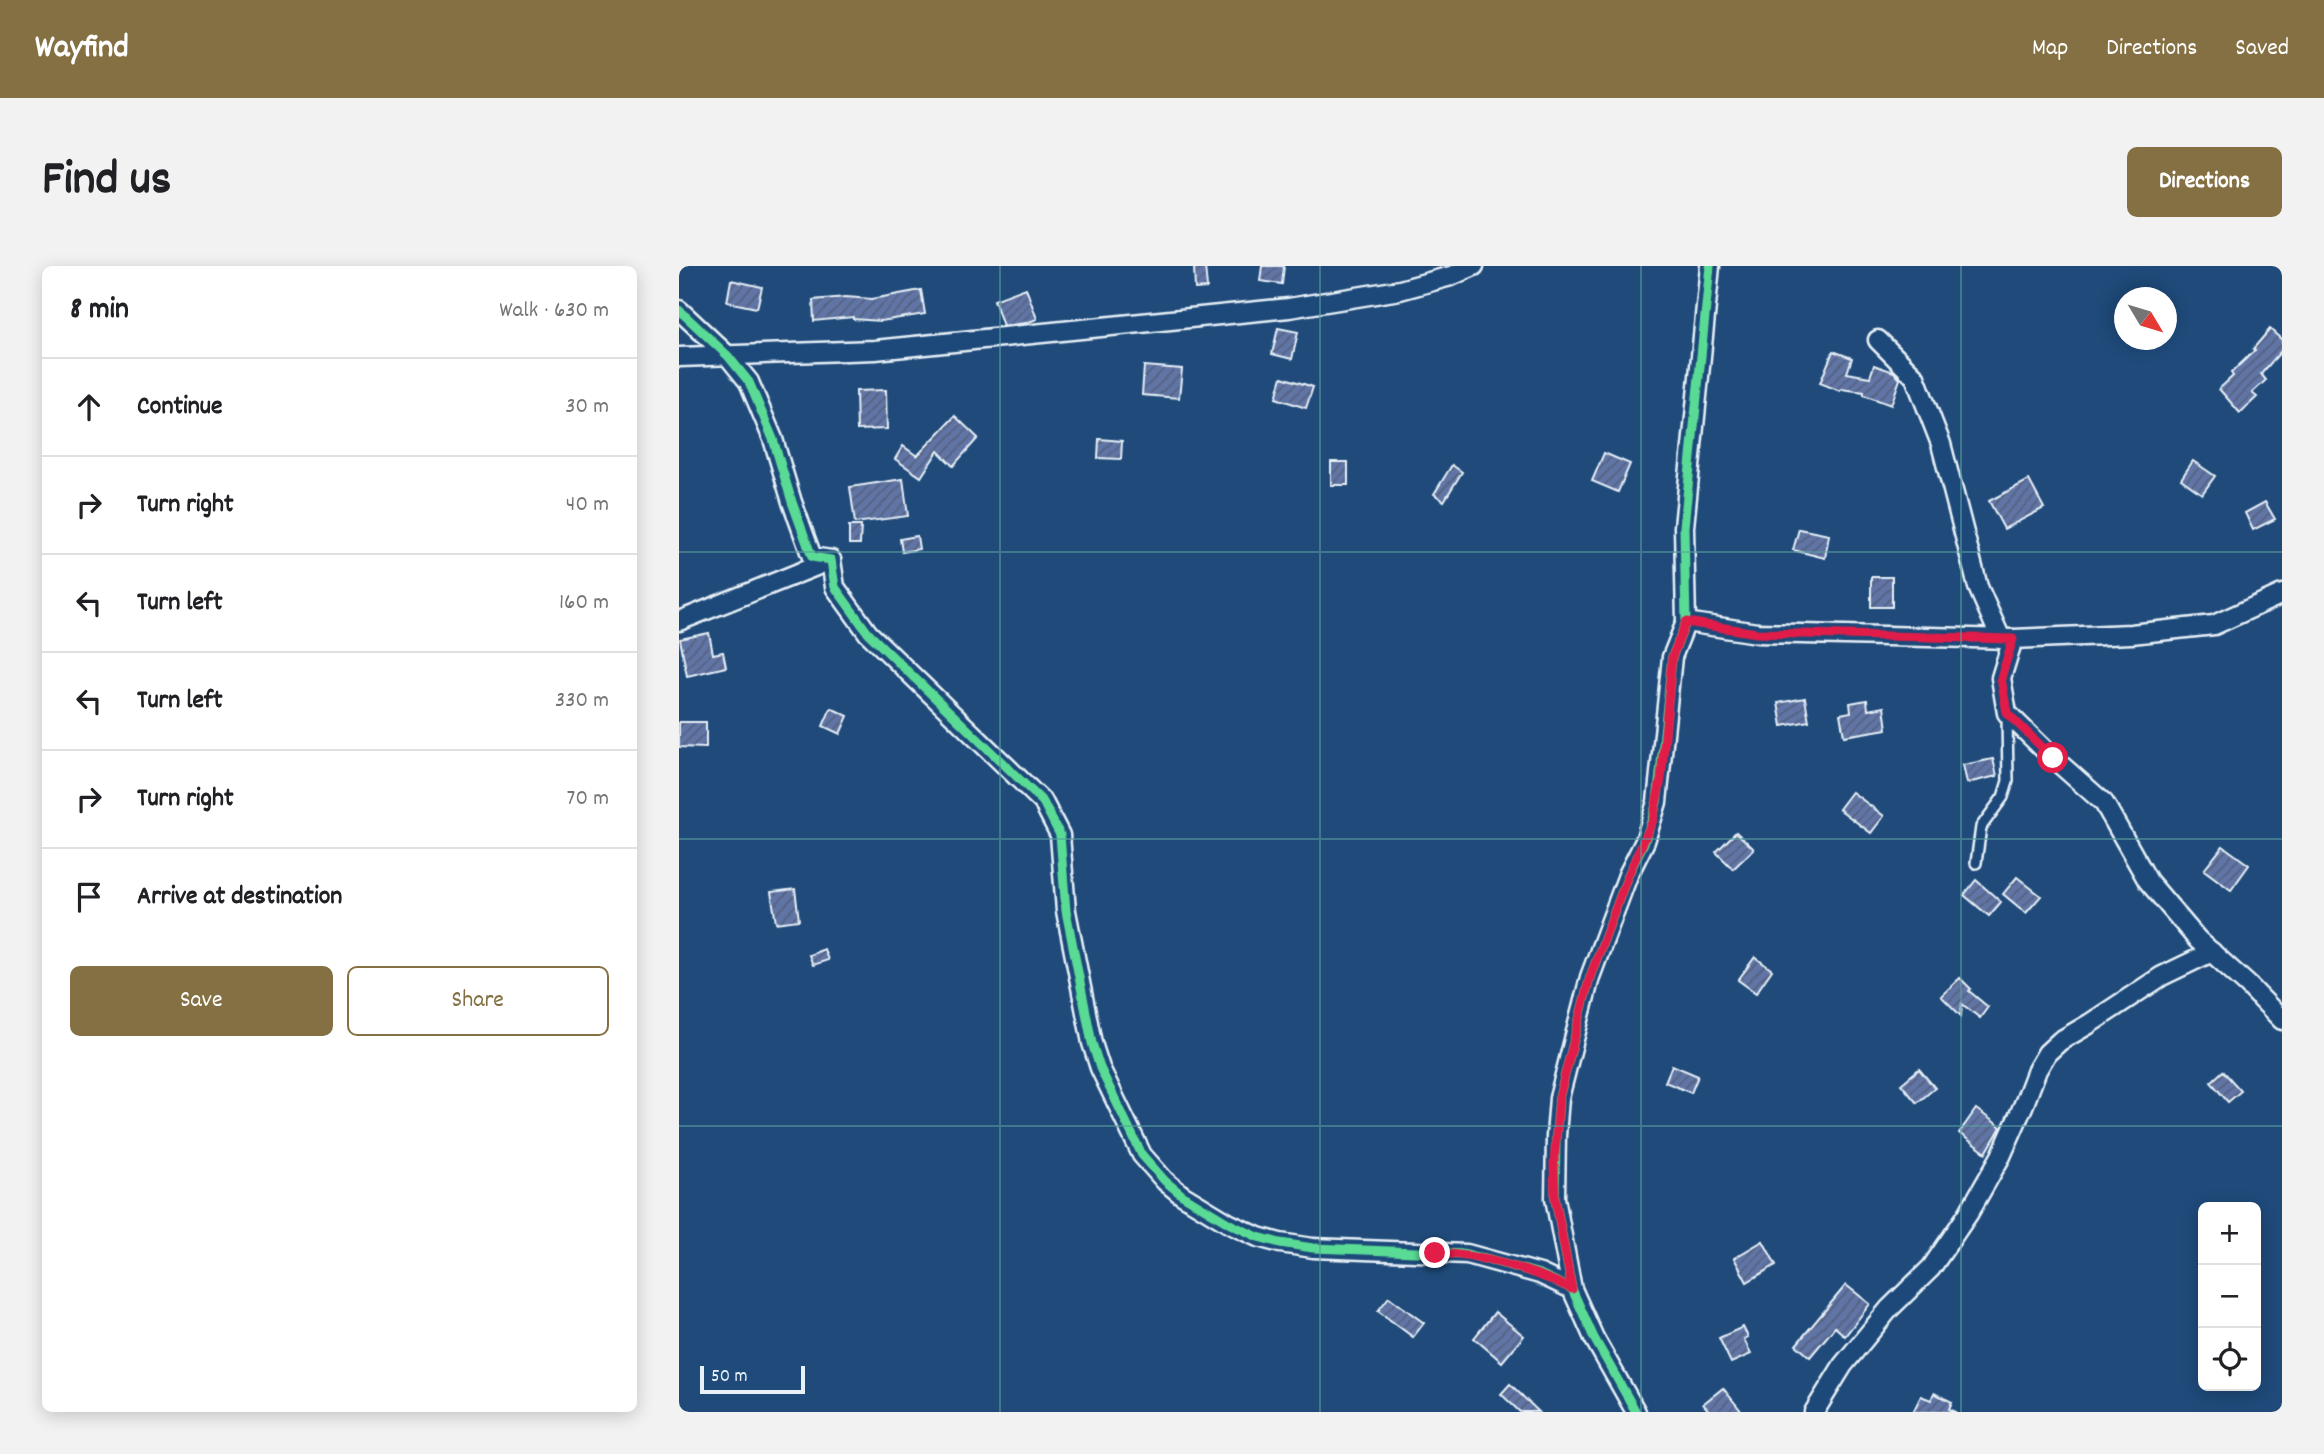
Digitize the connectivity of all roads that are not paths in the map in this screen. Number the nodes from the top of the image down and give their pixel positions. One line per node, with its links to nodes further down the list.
1 (1474, 266): 5 (street)
2 (1710, 266): 10 (street)
3 (679, 310): 5 (street)
4 (1878, 340): 11 (street)
5 (728, 356): 6 (street); 7 (street)
6 (679, 358)
7 (831, 560): 9 (street); 16 (street)
8 (2282, 594): 11 (street)
9 (679, 621)
10 (1686, 622): 11 (street); 16 (street)
11 (2007, 639): 12 (street)
12 (2007, 713): 13 (lane); 14 (street)
13 (1976, 863)
14 (2212, 952): 15 (street); 18 (street)
15 (2282, 1019)
16 (1572, 1289): 17 (street)
17 (1636, 1412)
18 (1814, 1412)

